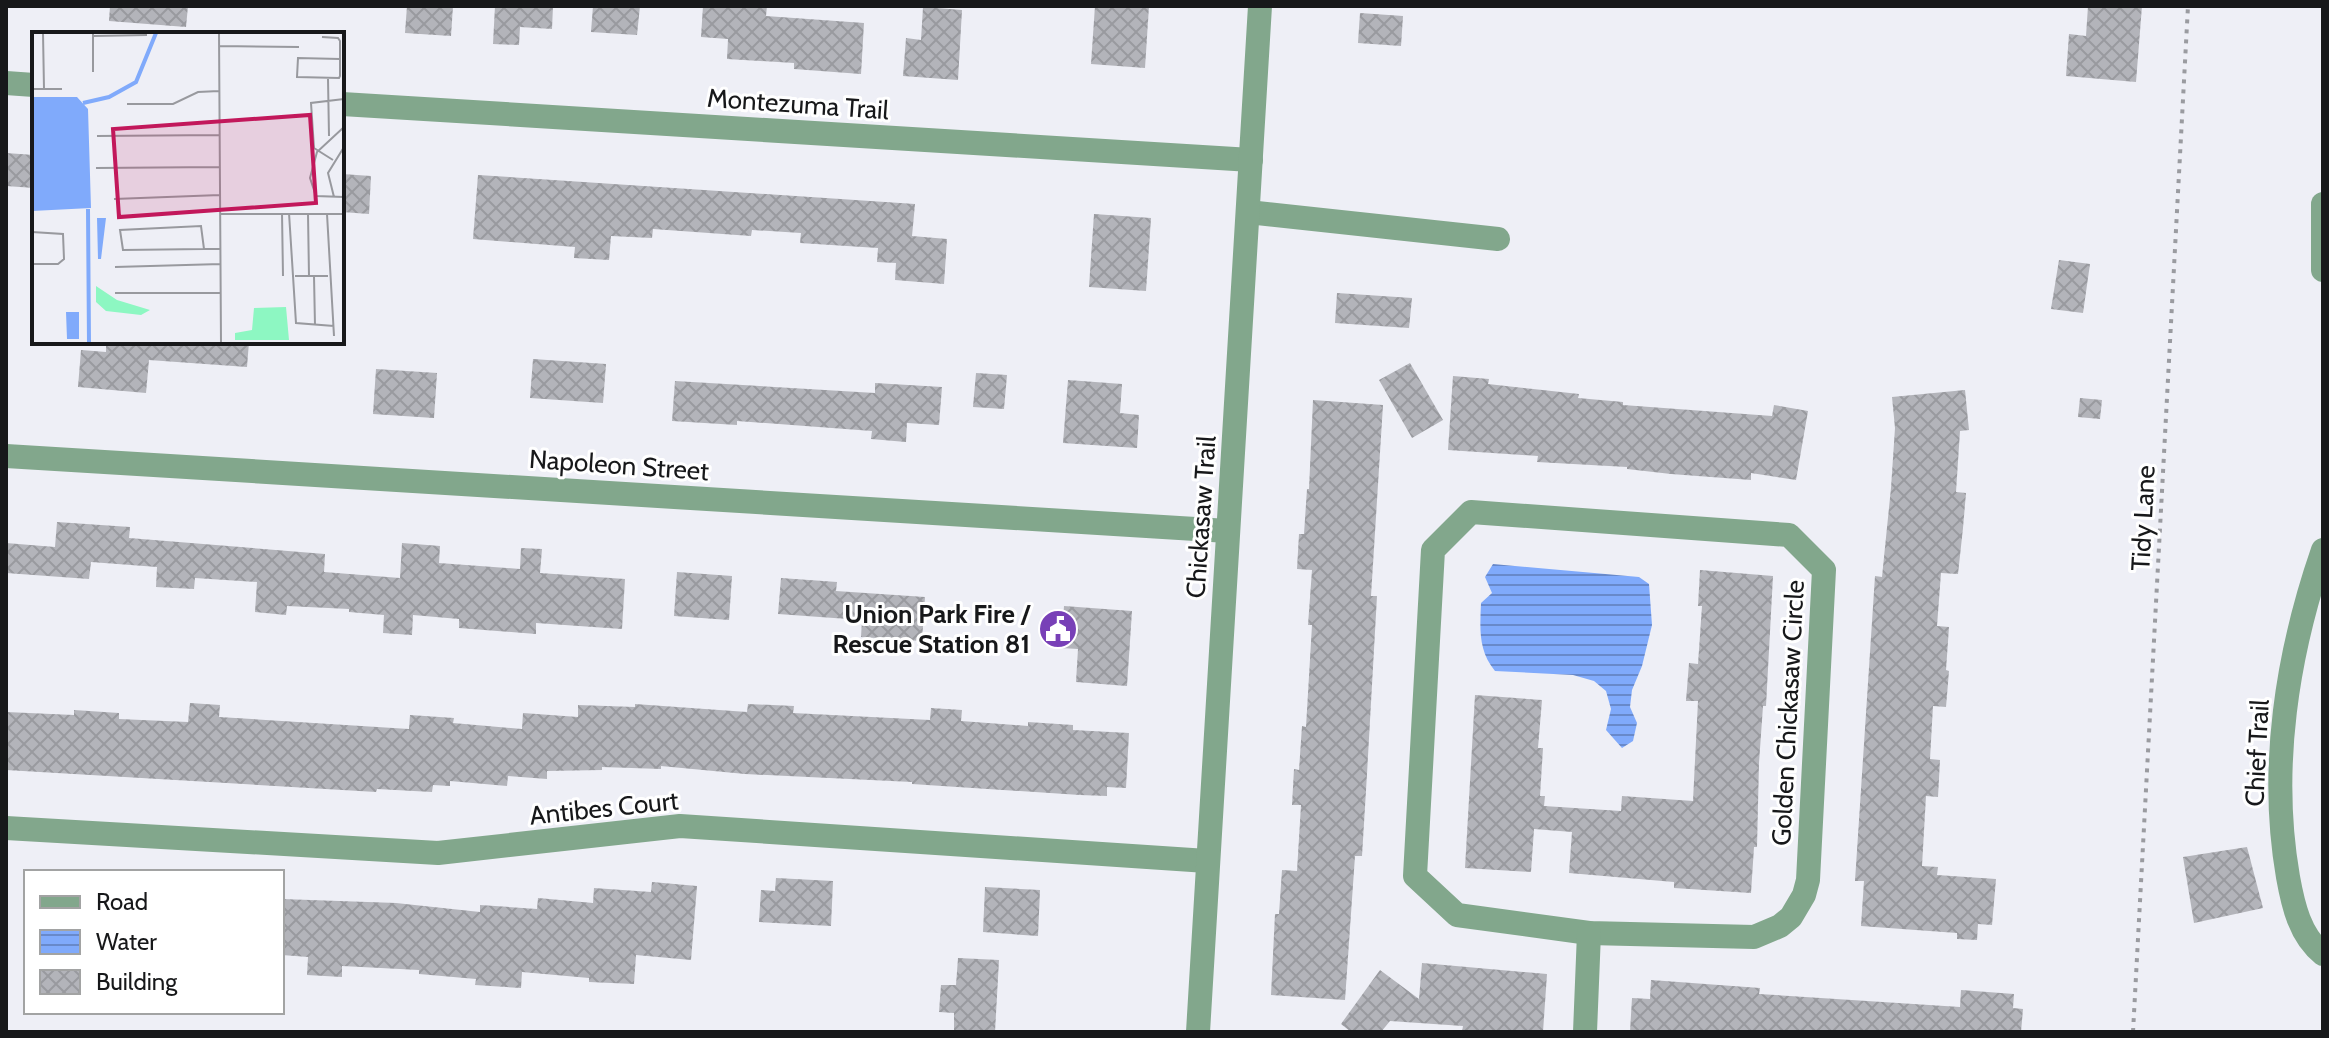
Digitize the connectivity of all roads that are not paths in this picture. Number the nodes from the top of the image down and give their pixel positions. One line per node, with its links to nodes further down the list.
1 (1260, 6): 5 (street, Chickasaw Trail)
2 (6, 83): 3 (street)
3 (32, 85)
4 (344, 104): 5 (street, Montezuma Trail)
5 (1251, 160): 7 (street, Chickasaw Trail)
6 (2323, 204): 9 (street)
7 (1248, 212): 8 (street); 11 (street, Chickasaw Trail)
8 (1498, 239)
9 (2323, 270)
10 (6, 456): 11 (street, Napoleon Street)
11 (1228, 531): 14 (street, Chickasaw Trail)
12 (2323, 550): 16 (street, Chief Trail)
13 (6, 828): 14 (street, Antibes Court)
14 (1207, 861): 17 (street, Chickasaw Trail)
15 (1589, 933): 15 (street, Golden Chickasaw Circle); 18 (street)
16 (2323, 954)
17 (1198, 1032)
18 (1585, 1032)

